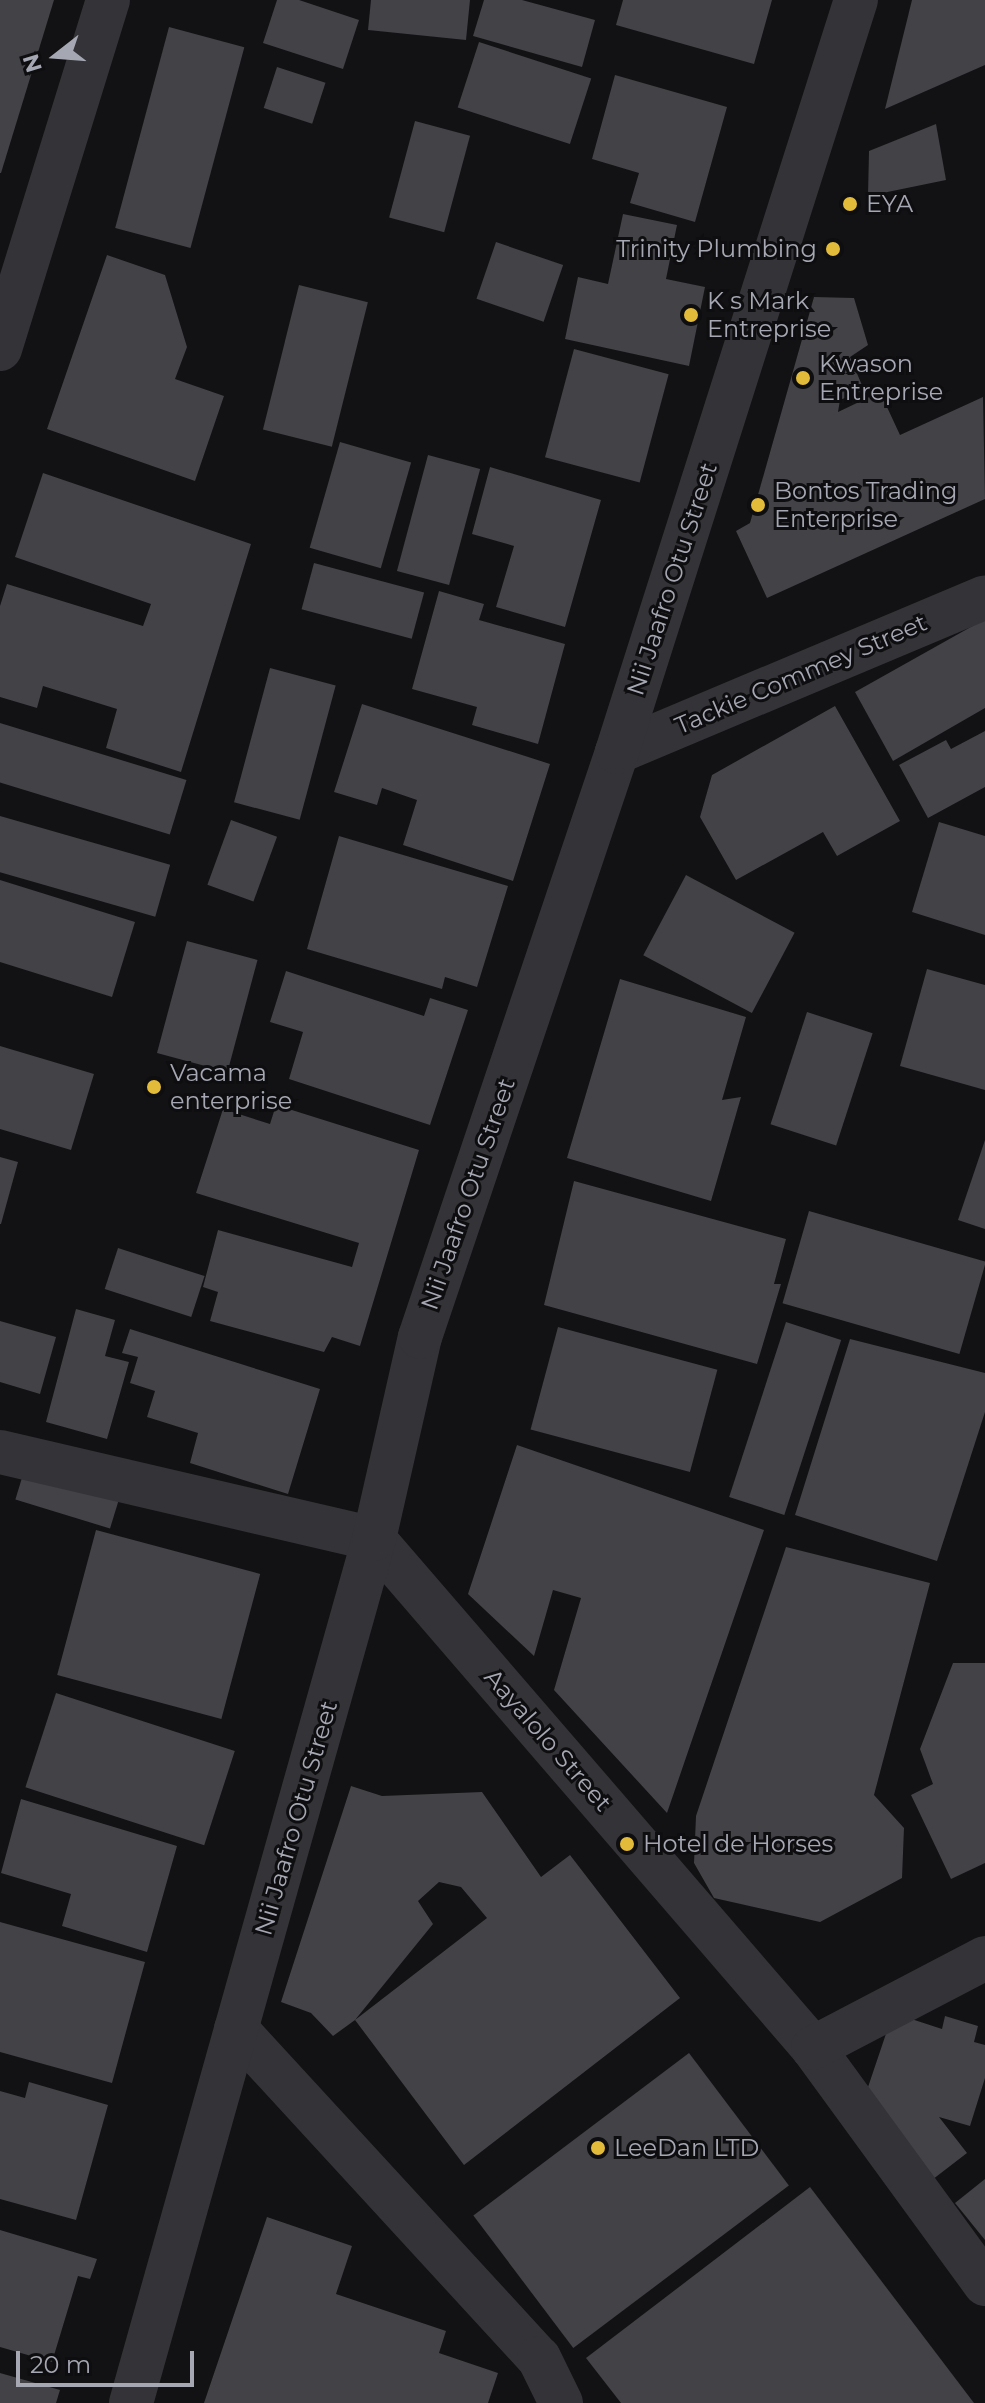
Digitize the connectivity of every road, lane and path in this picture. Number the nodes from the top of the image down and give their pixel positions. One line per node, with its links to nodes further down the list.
1 (108, 0): 3 (street)
2 (856, 0): 5 (street, Nii Jaafro Otu Street)
3 (0, 349)
4 (985, 597): 5 (street, Tackie Commey Street)
5 (617, 752): 7 (street, Nii Jaafro Otu Street)
6 (0, 1452): 7 (street)
7 (374, 1539): 9 (street, Nii Jaafro Otu Street); 10 (street, Aayalolo Street)
8 (985, 1958): 10 (street)
9 (236, 2029): 12 (street, Nii Jaafro Otu Street); 13 (street)
10 (813, 2048): 11 (street, Aayalolo Street)
11 (985, 2284)
12 (131, 2403)
13 (561, 2403)

